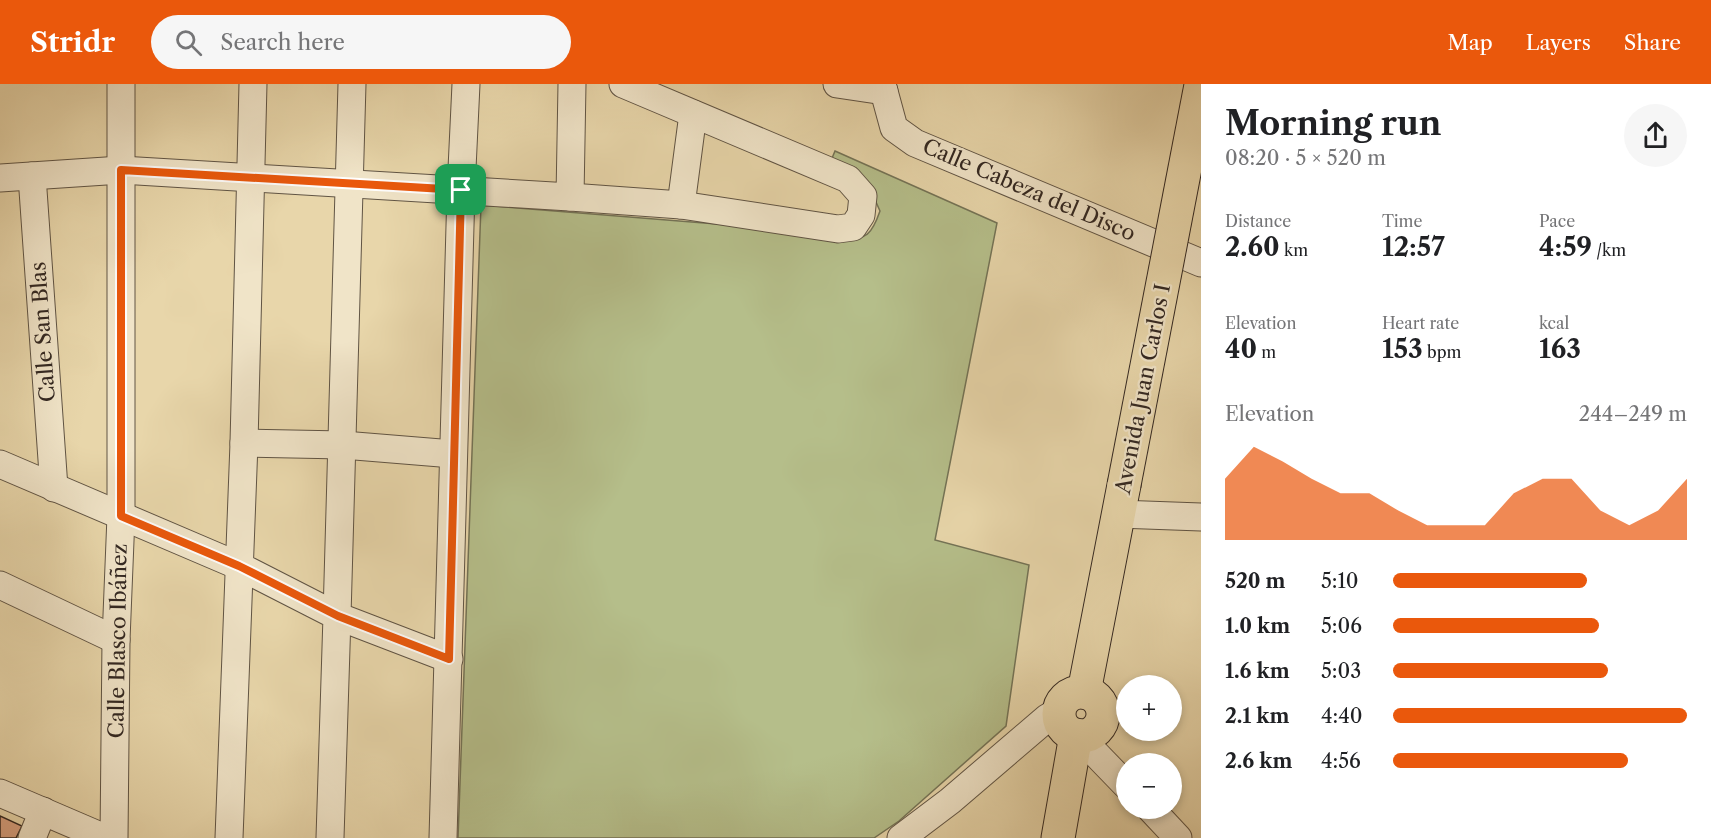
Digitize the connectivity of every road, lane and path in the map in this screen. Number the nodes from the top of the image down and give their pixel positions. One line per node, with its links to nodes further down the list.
1 (121, 84): 11 (street, Calle Blasco Ibáñez)
2 (253, 84): 14 (street)
3 (352, 84): 15 (street)
4 (466, 84): 16 (street)
5 (572, 84): 17 (street)
6 (623, 84): 10 (street)
7 (837, 84): 9 (street, Calle Cabeza del Disco)
8 (1201, 85): 25 (main road, Avenida Juan Carlos I, bridge)
9 (883, 87): 19 (street, Calle Cabeza del Disco)
10 (693, 114): 18 (street); 18 (street)
11 (121, 170): 12 (street); 14 (street); 26 (street, Calle Blasco Ibáñez)
12 (32, 176): 13 (street); 24 (street, Calle San Blas)
13 (0, 178)
14 (250, 178): 15 (street); 20 (street)
15 (350, 184): 16 (street); 21 (street)
16 (461, 190): 17 (street); 22 (street)
17 (570, 197): 18 (street)
18 (681, 205)
19 (1201, 262)
20 (244, 443): 21 (street); 28 (street)
21 (344, 445): 22 (street); 30 (street)
22 (453, 454): 32 (street)
23 (0, 464): 24 (street)
24 (54, 488): 26 (street)
25 (1121, 499): 27 (street); 33 (main road, Avenida Juan Carlos I)
26 (121, 516): 28 (street); 31 (street, Calle Blasco Ibáñez)
27 (1201, 517)
28 (239, 566): 30 (street); 41 (street)
29 (0, 585): 31 (street)
30 (338, 616): 32 (street); 42 (street)
31 (116, 639): 40 (street, Calle Blasco Ibáñez)
32 (449, 659): 43 (street)
33 (1076, 719): 34 (street); 44 (street); 45 (main road, Avenida Juan Carlos I)
34 (1116, 775)
35 (0, 793): 36 (street)
36 (43, 811): 38 (street); 39 (street)
37 (1160, 819): 46 (street)
38 (32, 838)
39 (105, 838)
40 (114, 838)
41 (229, 838)
42 (330, 838)
43 (443, 838)
44 (901, 838)
45 (1058, 838)
46 (1178, 838)

